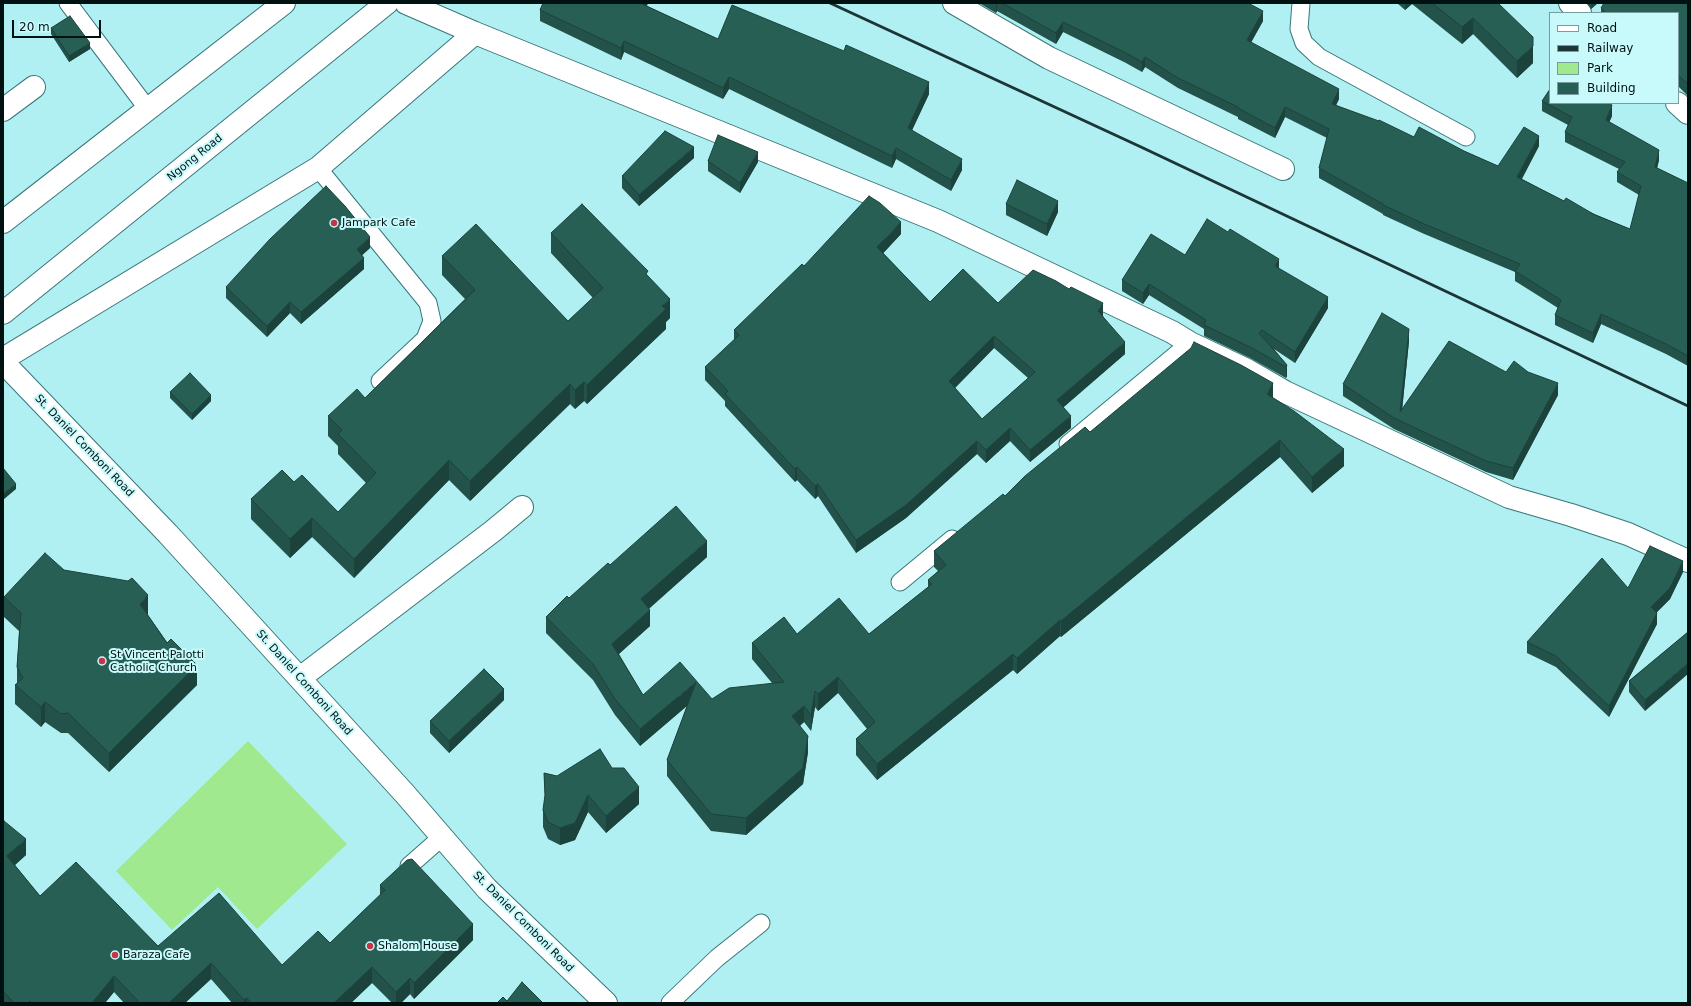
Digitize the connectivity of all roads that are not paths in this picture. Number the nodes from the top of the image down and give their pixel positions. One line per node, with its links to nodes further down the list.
1 (68, 3): 12 (lane)
2 (284, 3): 12 (street)
3 (387, 3): 19 (street, Ngong Road)
4 (406, 3): 9 (street)
5 (954, 3): 17 (street)
6 (1301, 3): 15 (lane)
7 (1570, 3): 8 (street)
8 (1579, 12)
9 (475, 33): 16 (street); 20 (street)
10 (34, 86): 13 (street)
11 (1678, 104): 14 (street)
12 (147, 108): 18 (street)
13 (3, 110)
14 (1688, 113)
15 (1466, 137)
16 (318, 168): 21 (street); 23 (lane)
17 (1283, 169)
18 (3, 222)
19 (3, 312)
20 (1190, 343): 24 (lane); 27 (street)
21 (3, 359)
22 (3, 362): 29 (street, St. Daniel Comboni Road)
23 (380, 381)
24 (1054, 455)
25 (522, 507): 29 (street)
26 (962, 531): 28 (lane)
27 (1688, 561)
28 (900, 582)
29 (300, 678): 30 (street, St. Daniel Comboni Road)
30 (442, 837): 31 (lane); 33 (street, St. Daniel Comboni Road)
31 (410, 866)
32 (761, 923): 34 (lane)
33 (606, 1003)
34 (670, 1003)

